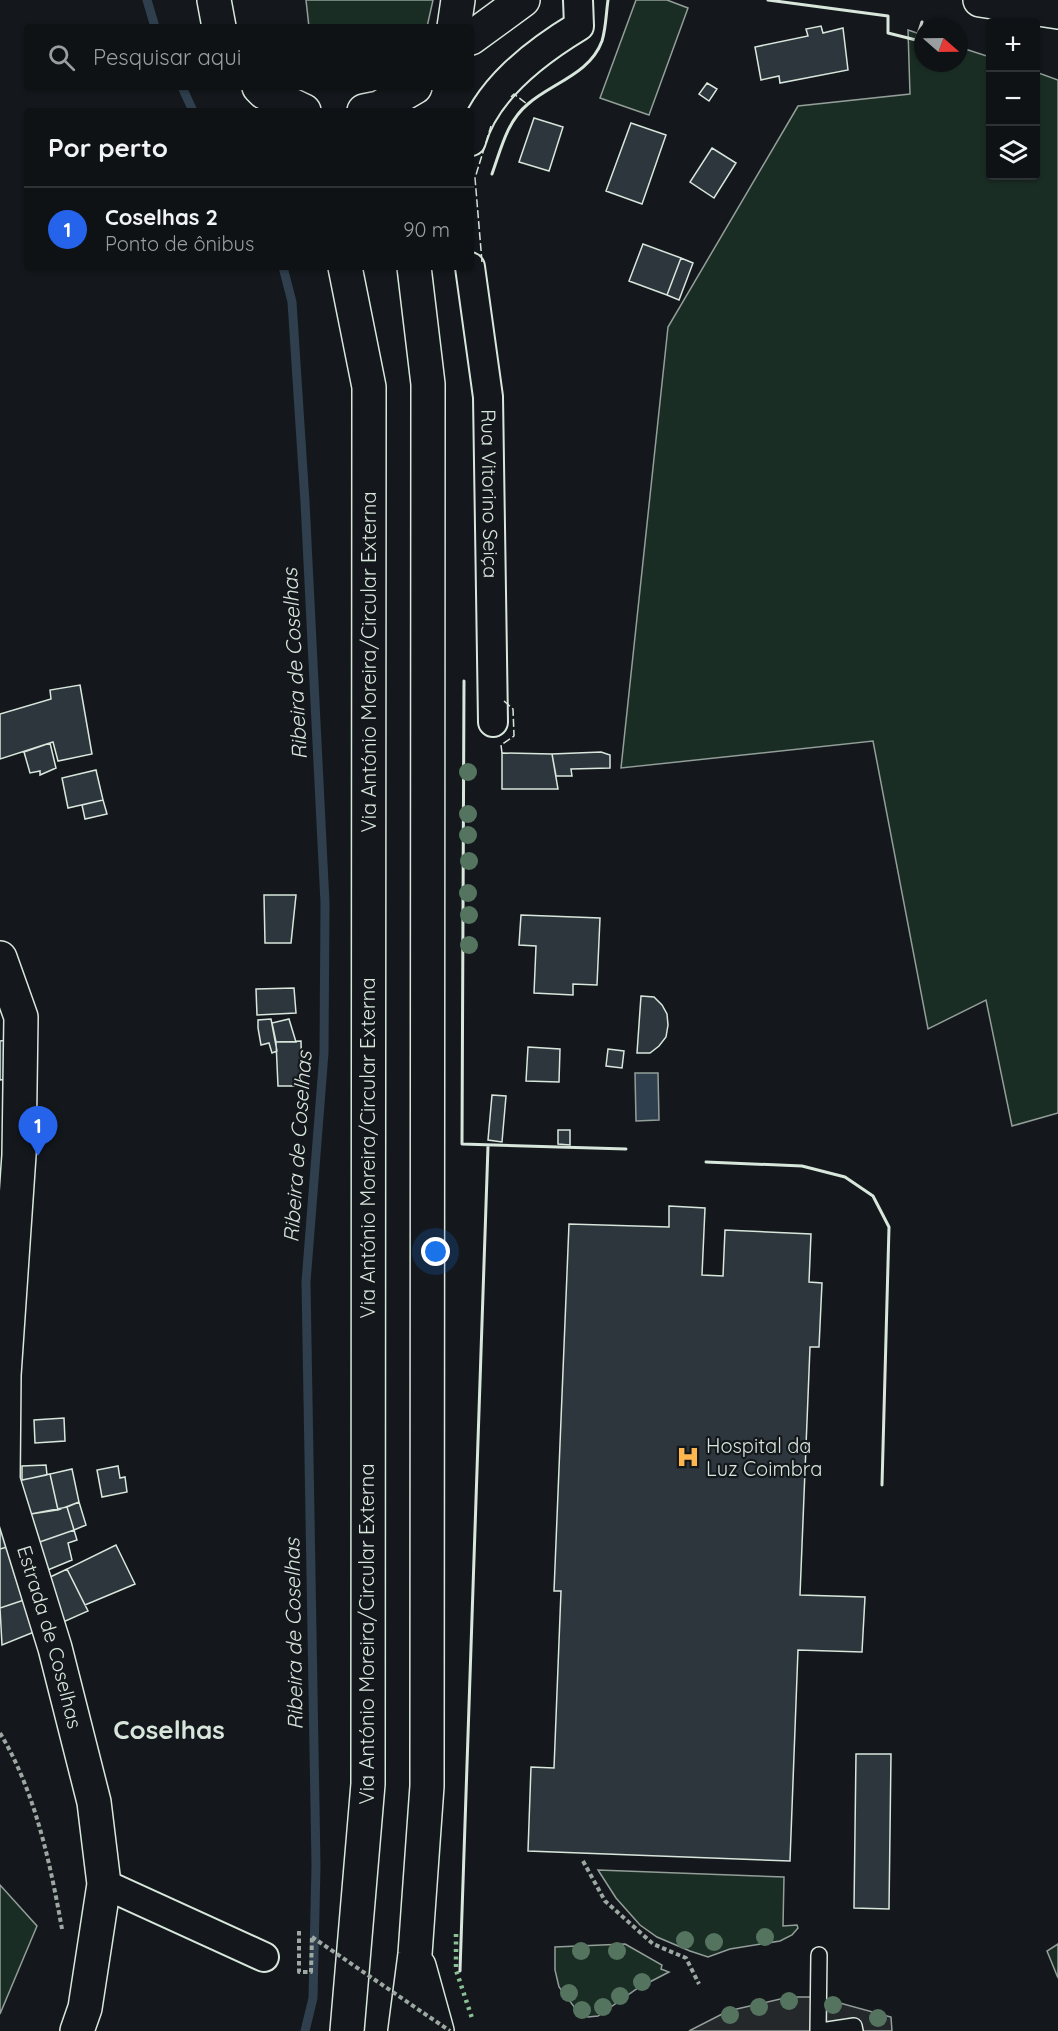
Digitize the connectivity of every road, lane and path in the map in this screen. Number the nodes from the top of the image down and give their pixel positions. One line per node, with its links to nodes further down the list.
1 (214, 0): 7 (main road)
2 (458, 0): 8 (main road)
3 (523, 0): 9 (main road)
4 (579, 0): 14 (street)
5 (980, 0): 6 (main road)
6 (1058, 12)
7 (218, 24)
8 (454, 24)
9 (474, 36)
10 (414, 95): 13 (main road)
11 (266, 97): 12 (main road)
12 (296, 108)
13 (379, 108)
14 (474, 131)
15 (346, 270): 30 (main road, Via António Moreira/Circular Externa)
16 (414, 270): 25 (main road)
17 (471, 270): 18 (street, Rua Vitorino Seiça)
18 (493, 722)
19 (0, 958): 22 (main road, Estrada de Coselhas)
20 (0, 1734): 23 (path)
21 (583, 1861): 28 (path)
22 (104, 1884): 27 (street); 29 (main road, Estrada de Coselhas)
23 (62, 1930)
24 (299, 1930): 33 (path, bridge)
25 (415, 1954): 31 (main road); 32 (main road)
26 (819, 1955): 34 (lane)
27 (264, 1957)
28 (699, 1984)
29 (76, 2031)
30 (347, 2031)
31 (405, 2031)
32 (437, 2031)
33 (450, 2031)
34 (820, 2031): 35 (lane)
35 (855, 2031)

